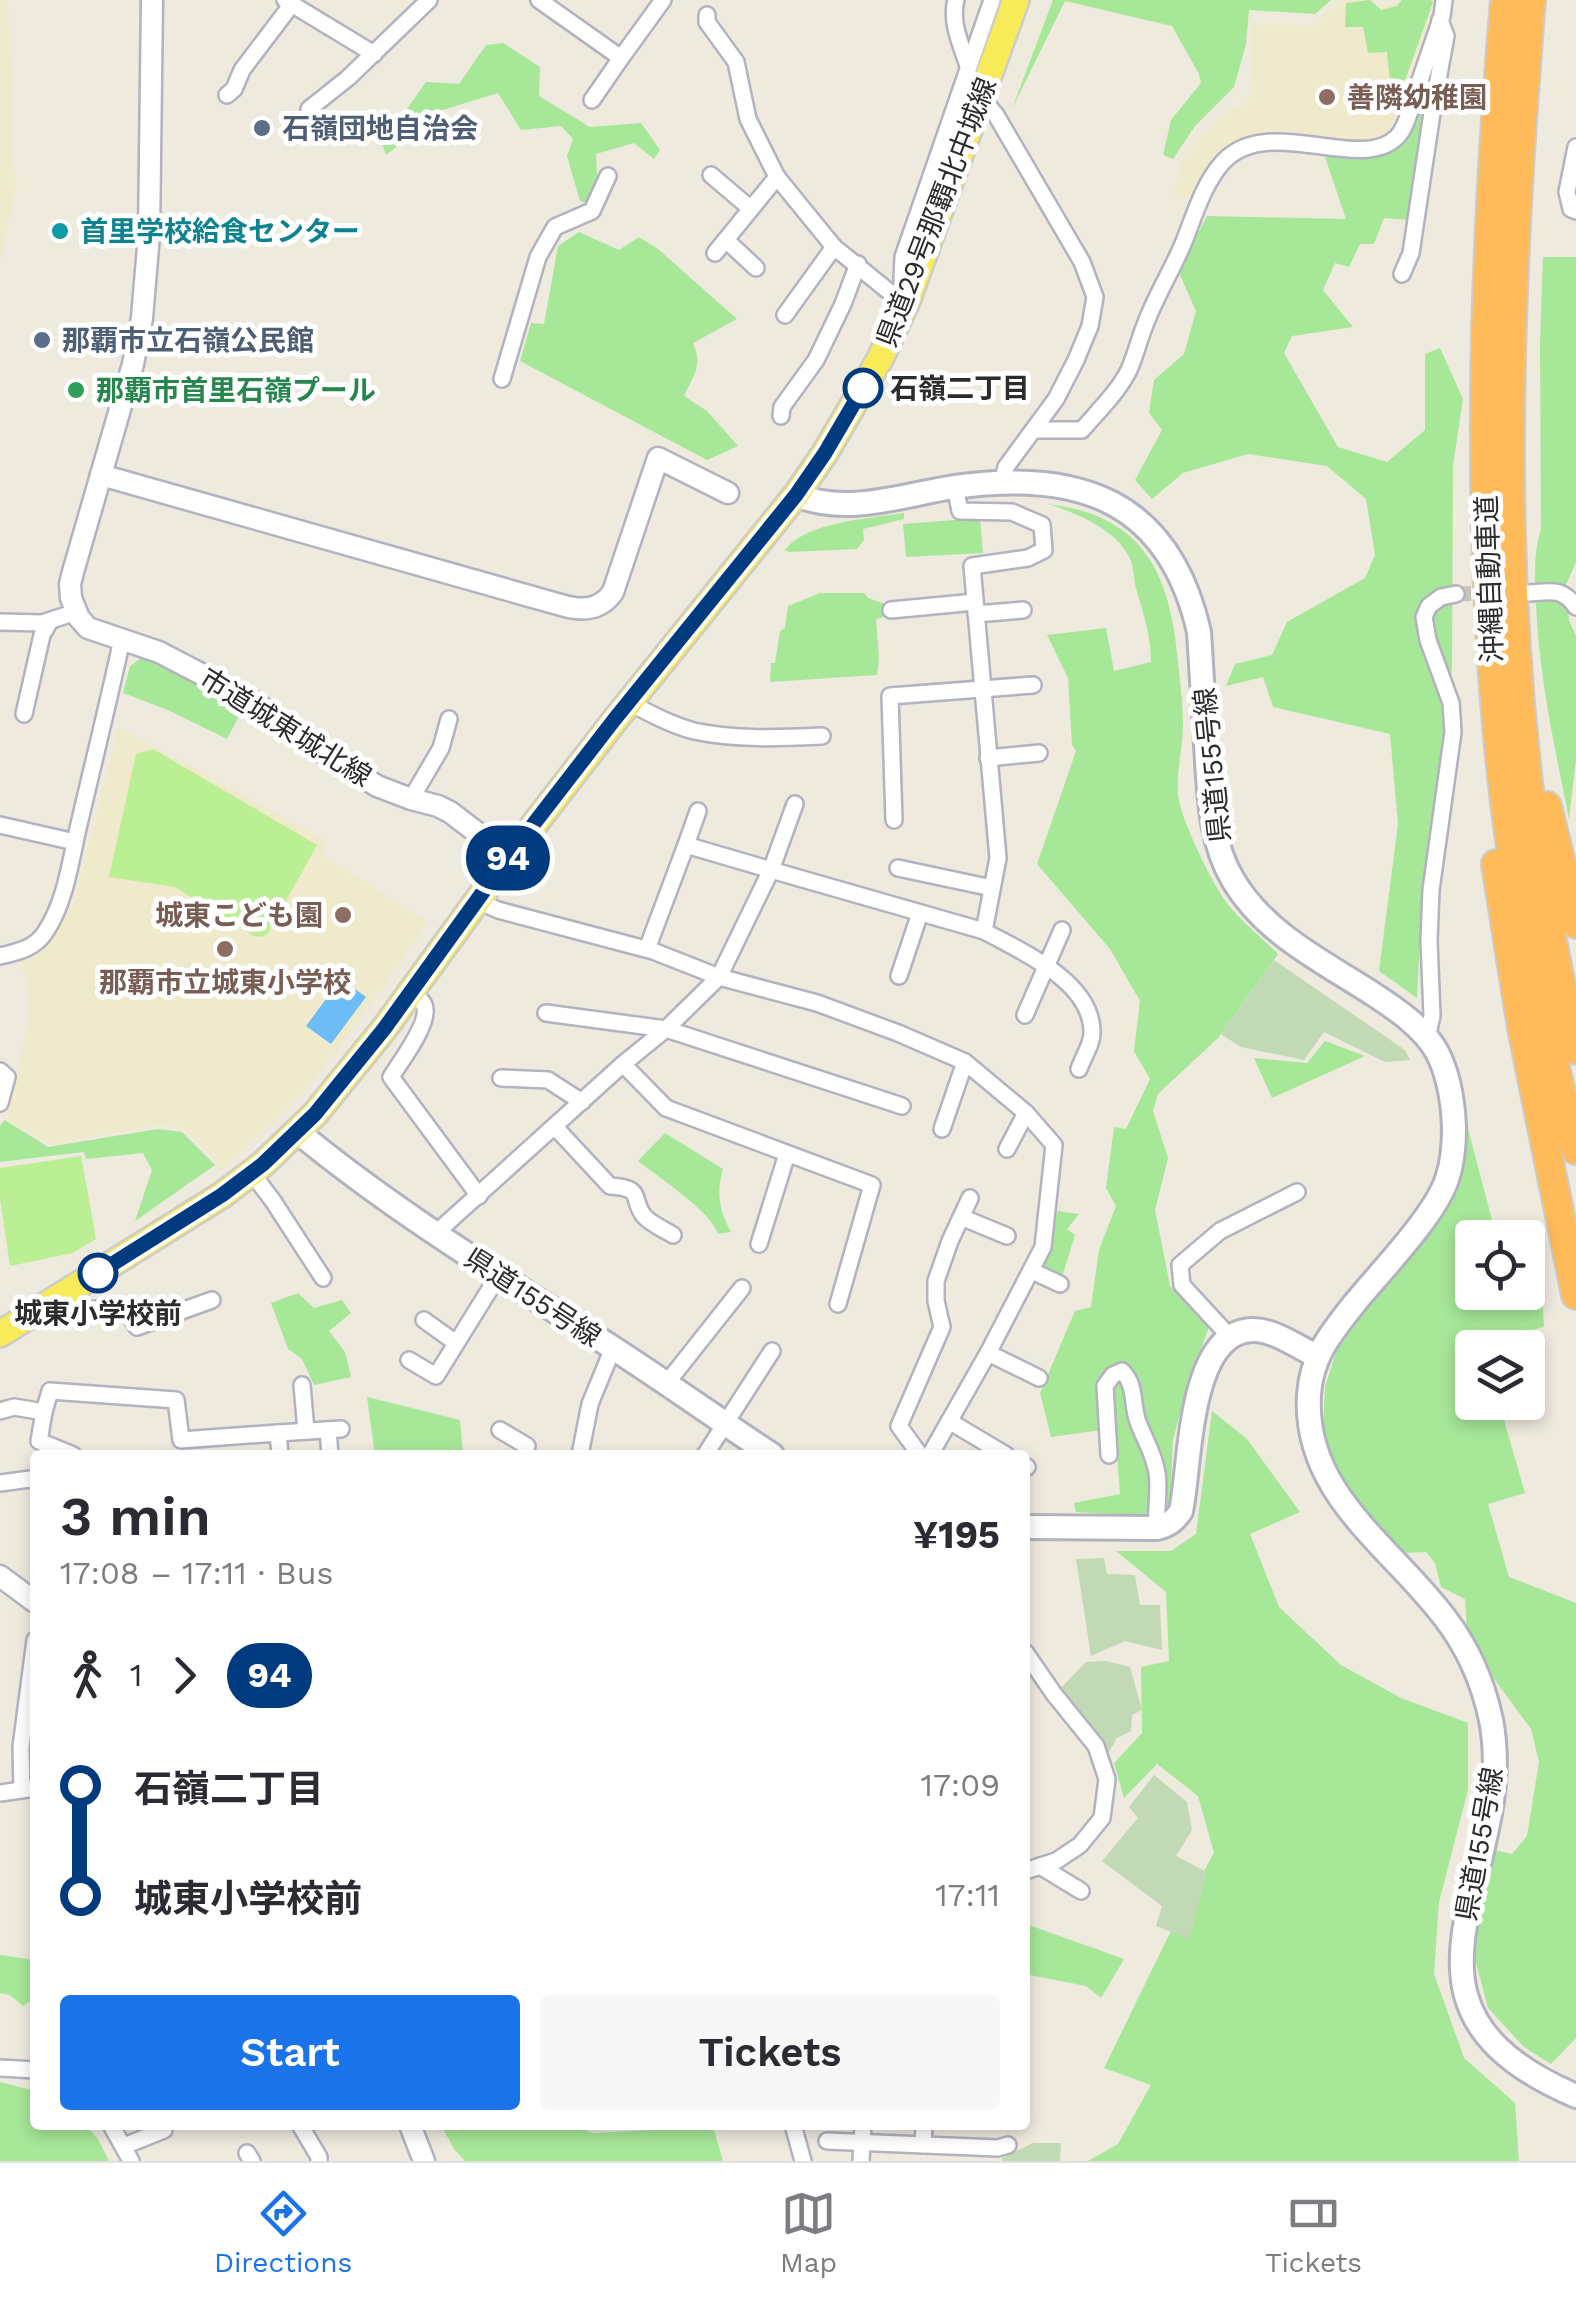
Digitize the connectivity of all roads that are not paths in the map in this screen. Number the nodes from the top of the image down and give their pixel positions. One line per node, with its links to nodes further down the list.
1 (152, 0): 36 (street)
2 (429, 0): 14 (street)
3 (539, 0): 15 (street)
4 (664, 0): 15 (street)
5 (956, 0): 16 (street)
6 (992, 0): 16 (street)
7 (1016, 0): 18 (main road, 県道29号那覇北中城線)
8 (1444, 0): 13 (street)
9 (1505, 0): 51 (highway, 沖縄自動車道)
10 (1531, 0): 53 (highway, 沖縄自動車道)
11 (288, 2): 14 (street); 17 (street)
12 (707, 15): 24 (street)
13 (1440, 20): 30 (street); 35 (street)
14 (374, 54): 20 (street)
15 (621, 58): 19 (street)
16 (968, 66): 31 (street)
17 (226, 95)
18 (981, 98): 31 (main road, 県道29号那覇北中城線); 35 (street)
19 (592, 100)
20 (309, 108)
21 (1576, 147): 26 (street)
22 (608, 176): 33 (street)
23 (710, 176): 25 (street)
24 (777, 177): 25 (street); 27 (street)
25 (752, 209): 29 (street)
26 (1576, 211)
27 (834, 247): 28 (street); 32 (street)
28 (858, 264): 31 (street); 34 (street)
29 (756, 268)
30 (1402, 274)
31 (907, 301): 40 (main road, 県道29号那覇北中城線)
32 (785, 315)
33 (502, 379)
34 (781, 416)
35 (1035, 430): 37 (street)
36 (101, 475): 39 (street); 47 (street)
37 (1002, 482): 38 (main road, 県道155号線); 86 (main road, 県道155号線)
38 (955, 487): 40 (main road, 県道155号線); 44 (street)
39 (728, 493)
40 (796, 495): 55 (main road, 県道29号那覇北中城線)
41 (1529, 592): 43 (street)
42 (1456, 594): 86 (street)
43 (1576, 607)
44 (976, 608): 45 (street); 46 (street); 54 (street)
45 (892, 610)
46 (1023, 610)
47 (76, 612): 48 (street); 50 (street, 市道城東城北線)
48 (50, 621): 49 (street); 56 (street)
49 (0, 622)
50 (122, 639): 61 (street, 市道城東城北線); 66 (street)
51 (1492, 674): 101 (highway, 沖縄自動車道); 118 (highway)
52 (1033, 685): 54 (street)
53 (1519, 688): 74 (highway); 87 (highway, 沖縄自動車道)
54 (981, 690): 60 (street); 64 (street)
55 (628, 702): 58 (street); 68 (main road, 県道29号那覇北中城線)
56 (24, 714)
57 (449, 719): 61 (street)
58 (822, 736)
59 (1039, 753): 60 (street)
60 (988, 758): 71 (street)
61 (411, 799): 68 (street, 市道城東城北線)
62 (794, 804): 70 (street)
63 (698, 811): 67 (street)
64 (894, 820)
65 (0, 826): 66 (street)
66 (75, 842): 78 (street)
67 (686, 845): 70 (street); 77 (street)
68 (509, 856): 72 (main road, 県道29号那覇北中城線)
69 (898, 868): 71 (street)
70 (771, 870): 73 (street); 81 (street)
71 (992, 888): 76 (street)
72 (478, 900): 77 (street); 82 (main road, 県道29号那覇北中城線)
73 (920, 913): 76 (street); 80 (street)
74 (1576, 924)
75 (1062, 930): 79 (street)
76 (984, 931): 79 (street)
77 (647, 949): 81 (street)
78 (0, 956)
79 (1046, 966): 84 (street); 90 (street)
80 (898, 976)
81 (719, 977): 85 (street); 88 (street)
82 (410, 992): 99 (main road, 県道29号那覇北中城線); 105 (street)
83 (546, 1012): 85 (street)
84 (1025, 1015)
85 (666, 1029): 89 (street); 95 (street)
86 (1427, 1038): 128 (main road, 県道155号線)
87 (1576, 1050)
88 (965, 1062): 96 (street); 98 (street)
89 (623, 1064): 94 (street); 102 (street)
90 (1079, 1068)
91 (0, 1071): 93 (street)
92 (501, 1078): 94 (street)
93 (0, 1102)
94 (582, 1102): 97 (street)
95 (902, 1106)
96 (1026, 1113): 100 (street); 112 (street)
97 (555, 1127): 105 (street); 109 (street)
98 (942, 1129)
99 (298, 1132): 103 (main road, 県道29号那覇北中城線); 108 (main road, 県道155号線)
100 (1007, 1149)
101 (1576, 1150)
102 (787, 1154): 111 (street); 120 (street)
103 (252, 1173): 114 (street); 117 (main road, 県道29号那覇北中城線)
104 (1297, 1192): 123 (street)
105 (479, 1196): 108 (street)
106 (970, 1198): 107 (street)
107 (962, 1218): 110 (street); 148 (street)
108 (436, 1234): 113 (main road, 県道155号線)
109 (673, 1235)
110 (1008, 1236)
111 (759, 1244)
112 (1032, 1271): 115 (street); 127 (street)
113 (498, 1276): 124 (street); 125 (main road, 県道155号線)
114 (323, 1278)
115 (1060, 1284)
116 (742, 1288): 132 (street)
117 (72, 1290): 119 (street); 122 (main road, 県道29号那覇北中城線)
118 (1576, 1295)
119 (212, 1300)
120 (838, 1304)
121 (424, 1320): 124 (street)
122 (0, 1334)
123 (1230, 1337): 128 (main road); 155 (main road)
124 (456, 1343): 129 (street)
125 (613, 1348): 132 (main road, 県道155号線); 145 (street)
126 (772, 1351): 136 (street)
127 (988, 1354): 130 (street); 135 (street)
128 (1316, 1356): 166 (main road, 県道155号線)
129 (409, 1360)
130 (1038, 1378)
131 (302, 1384): 138 (street)
132 (666, 1384): 136 (main road, 県道155号線)
133 (0, 1411): 134 (street)
134 (44, 1412): 140 (street); 141 (street)
135 (950, 1421): 149 (street); 150 (street)
136 (725, 1423): 146 (street); 147 (main road, 県道155号線)
137 (500, 1430): 144 (street)
138 (306, 1431): 139 (street); 143 (street)
139 (278, 1434): 140 (street); 142 (street)
140 (198, 1447)
141 (61, 1450)
142 (280, 1450)
143 (331, 1450)
144 (524, 1450)
145 (581, 1450)
146 (708, 1450)
147 (765, 1450)
148 (916, 1450)
149 (933, 1450)
150 (998, 1450)
151 (1110, 1455): 155 (street)
152 (30, 1479): 153 (street)
153 (0, 1483)
154 (1030, 1527): 155 (main road)
155 (1157, 1528)
156 (2, 1583): 157 (street)
157 (30, 1599)
158 (1030, 1672): 162 (street)
159 (30, 1676): 160 (street)
160 (28, 1789): 161 (street)
161 (0, 1793)
162 (1033, 1869): 163 (street)
163 (1081, 1891)
164 (0, 2068): 165 (street)
165 (30, 2070)
166 (1576, 2096)
167 (114, 2130): 178 (street)
168 (164, 2130): 178 (street)
169 (303, 2130): 179 (street)
170 (412, 2130): 180 (street)
171 (794, 2130): 181 (street)
172 (863, 2130): 175 (street)
173 (924, 2130): 176 (street)
174 (827, 2141): 175 (street)
175 (862, 2142): 176 (street); 182 (street)
176 (922, 2145): 177 (street)
177 (1008, 2145)
178 (128, 2154)
179 (319, 2161)
180 (424, 2161)
181 (803, 2161)
182 (861, 2161)

